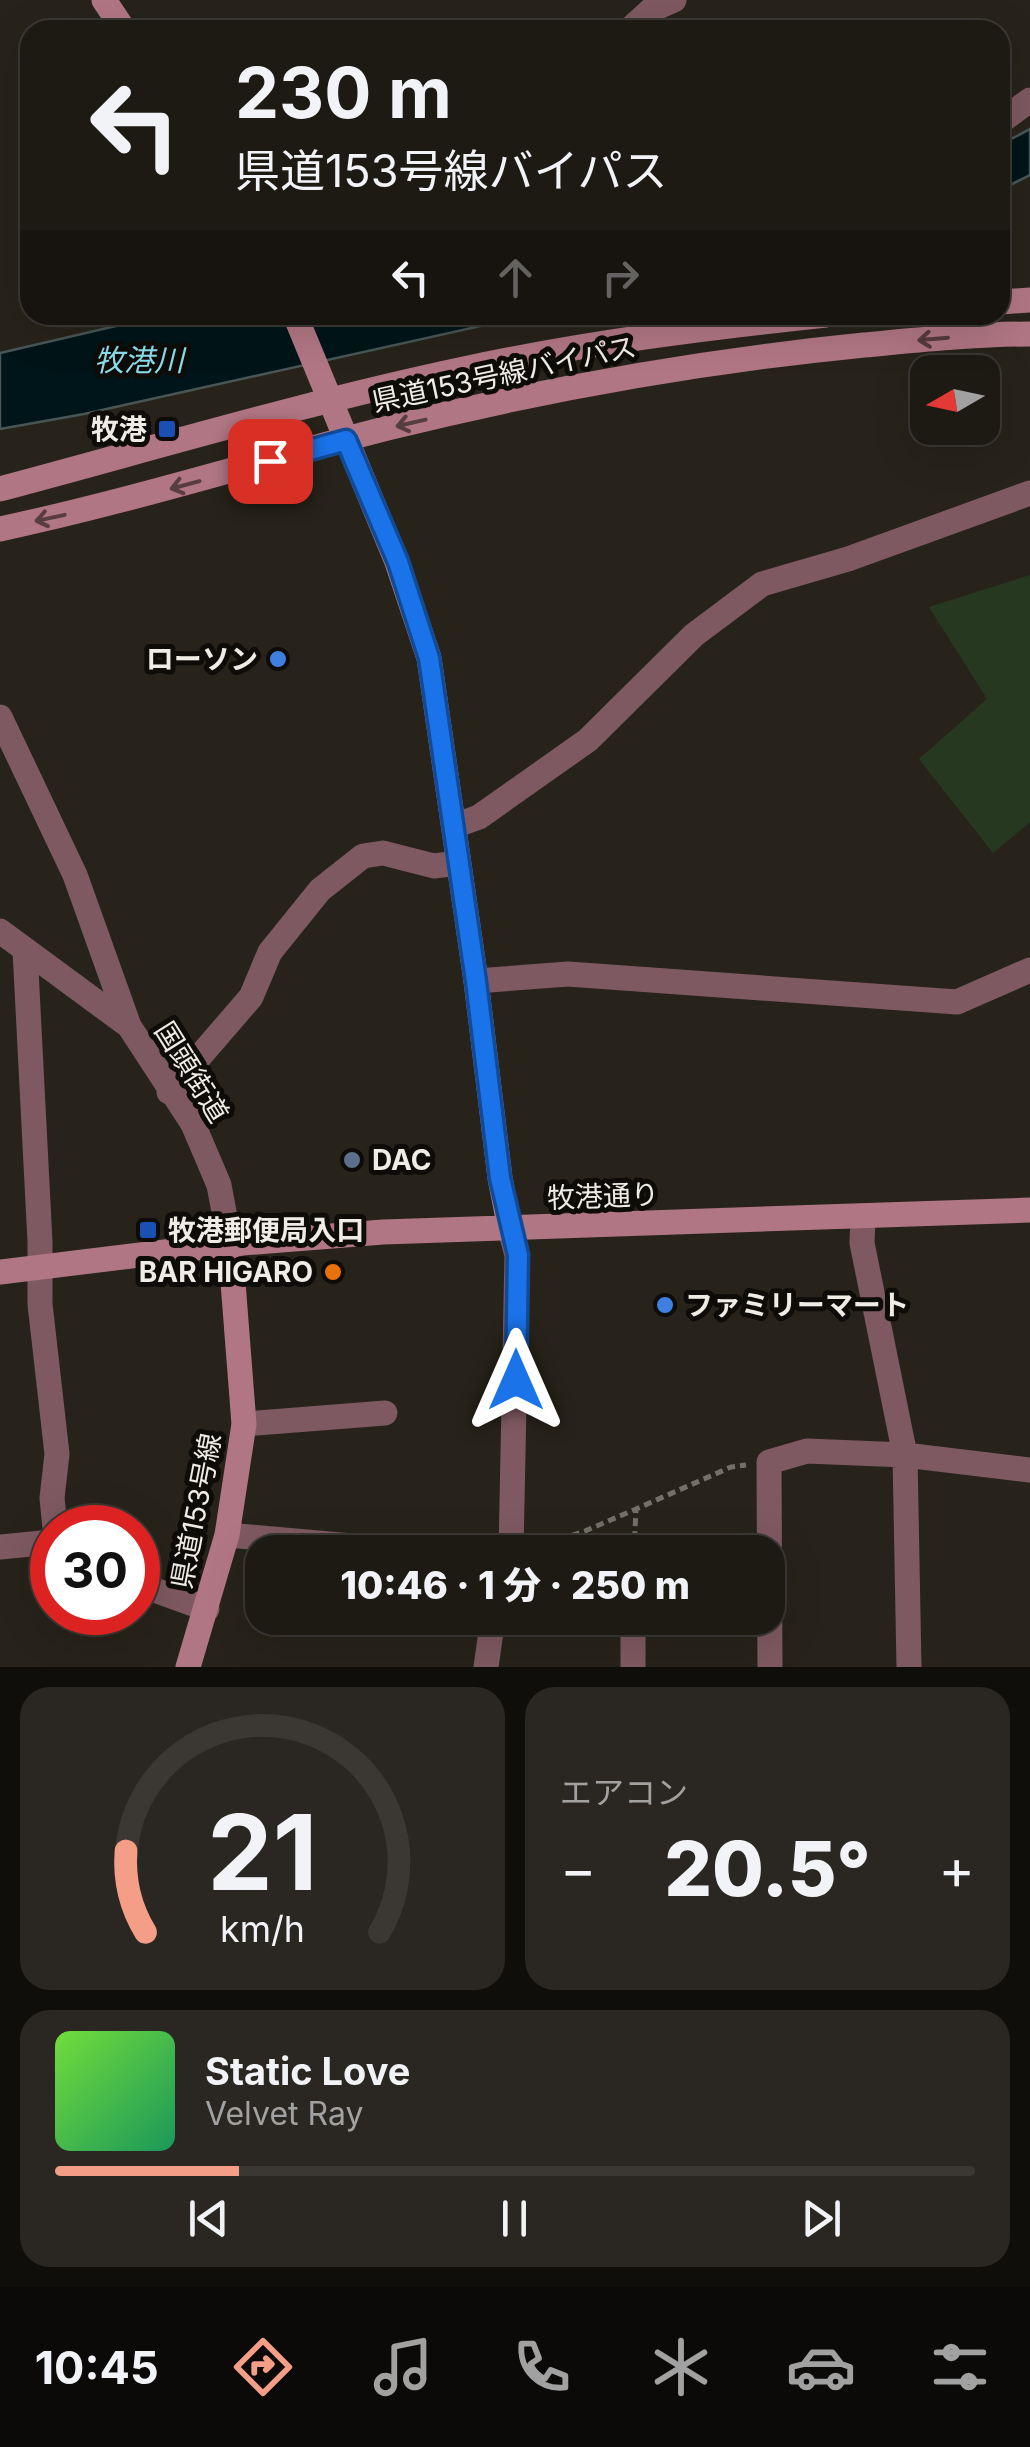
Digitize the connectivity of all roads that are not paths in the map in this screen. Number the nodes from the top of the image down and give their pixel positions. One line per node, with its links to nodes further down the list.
1 (674, 0): 2 (street)
2 (640, 20)
3 (299, 325): 6 (main road)
4 (749, 325): 6 (main road, 県道153号線バイパス)
5 (1030, 334): 7 (main road, 県道153号線バイパス, one-way to 7)
6 (330, 400): 7 (main road); 8 (main road, 県道153号線バイパス)
7 (346, 440): 10 (main road, 県道153号線バイパス, one-way to 10); 12 (main road)
8 (0, 489)
9 (1030, 492): 12 (street)
10 (0, 529)
11 (0, 717): 18 (street)
12 (454, 826): 13 (main road)
13 (458, 863): 17 (main road); 19 (street)
14 (0, 932): 15 (street, 国頭街道)
15 (25, 950): 18 (street, 国頭街道); 24 (street)
16 (1030, 970): 17 (street)
17 (476, 981): 22 (main road)
18 (129, 1026): 19 (street, 国頭街道)
19 (170, 1092): 23 (street, 国頭街道)
20 (1030, 1210): 21 (main road, 牧港通り)
21 (864, 1217): 22 (main road, 牧港通り); 28 (street)
22 (510, 1229): 23 (main road, 牧港通り); 32 (street)
23 (230, 1244): 24 (main road, 牧港通り); 27 (main road, 県道153号線)
24 (41, 1266): 25 (main road, 牧港通り); 30 (street)
25 (0, 1272)
26 (385, 1412): 27 (street)
27 (244, 1424): 31 (main road, 県道153号線)
28 (905, 1456): 29 (street); 43 (street); 44 (street)
29 (1030, 1470)
30 (52, 1505)
31 (227, 1535): 33 (street); 37 (main road, 県道153号線)
32 (511, 1535)
33 (245, 1537)
34 (30, 1544): 35 (street)
35 (0, 1547)
36 (160, 1592): 37 (street)
37 (206, 1609): 40 (main road, 県道153号線)
38 (491, 1635): 41 (street)
39 (633, 1635): 42 (street)
40 (188, 1667)
41 (486, 1667)
42 (633, 1667)
43 (770, 1667)
44 (908, 1667)

